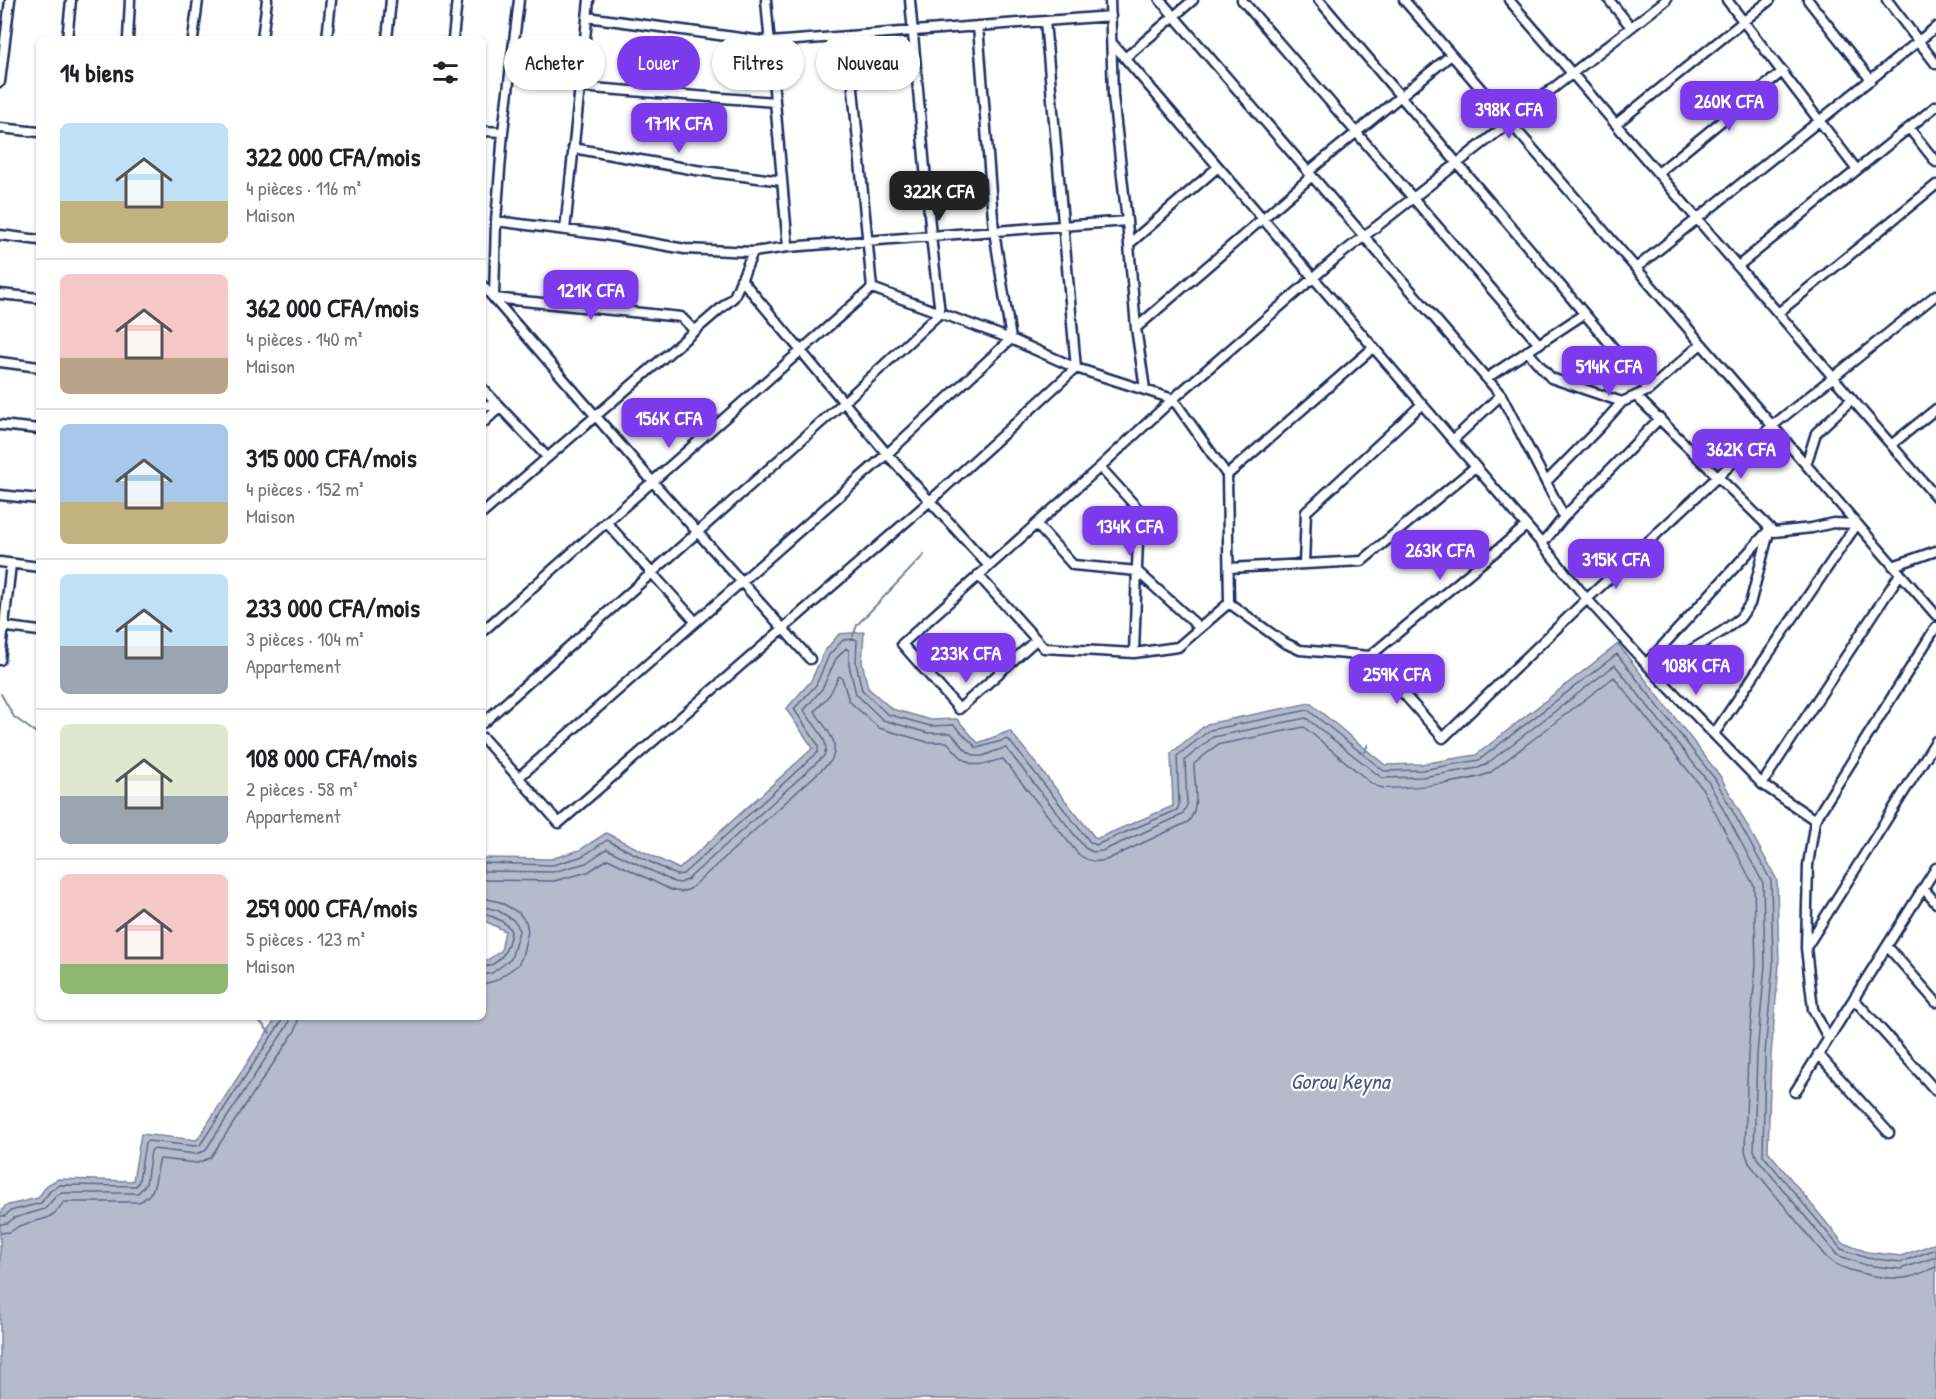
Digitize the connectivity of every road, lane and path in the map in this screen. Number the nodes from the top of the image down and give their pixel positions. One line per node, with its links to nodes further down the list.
1 (10, 0): 54 (street)
2 (71, 0): 35 (street)
3 (130, 0): 36 (street)
4 (198, 0): 37 (street)
5 (267, 0): 38 (street)
6 (331, 0): 39 (street)
7 (391, 0): 40 (street)
8 (457, 0): 41 (street)
9 (519, 0): 69 (street)
10 (588, 0): 28 (street)
11 (766, 0): 44 (street)
12 (910, 0): 34 (street)
13 (1110, 0): 26 (street)
14 (1160, 0): 27 (street)
15 (1193, 0): 27 (street)
16 (1242, 0): 70 (street)
17 (1319, 0): 59 (street)
18 (1404, 0): 48 (street)
19 (1509, 0): 52 (street)
20 (1609, 0): 32 (street)
21 (1666, 0): 32 (street)
22 (1727, 0): 30 (street)
23 (1770, 0): 30 (street)
24 (1808, 0): 53 (street)
25 (1887, 0): 46 (street)
26 (1111, 16): 29 (street); 47 (street)
27 (1174, 16): 49 (street); 77 (street)
28 (587, 17): 42 (street); 43 (street)
29 (1045, 21): 31 (street); 85 (street)
30 (1744, 21): 51 (street); 64 (street)
31 (978, 26): 34 (street); 87 (street)
32 (1631, 27): 52 (street)
33 (1936, 27): 46 (street)
34 (913, 31): 45 (street); 89 (street)
35 (67, 36)
36 (128, 36)
37 (193, 36)
38 (262, 36)
39 (327, 36)
40 (387, 36)
41 (453, 36)
42 (585, 36)
43 (726, 36)
44 (769, 36)
45 (848, 36)
46 (1919, 41): 50 (street); 53 (street)
47 (1112, 43): 49 (street); 84 (street)
48 (1451, 55): 59 (street); 63 (street)
49 (1125, 58): 74 (street)
50 (1936, 64)
51 (1783, 71): 62 (street); 76 (street)
52 (1572, 73): 63 (street); 64 (street)
53 (1871, 80): 62 (street)
54 (0, 82)
55 (605, 89): 60 (street)
56 (579, 90): 71 (street)
57 (774, 90): 60 (street)
58 (853, 90): 92 (street)
59 (1401, 96): 70 (street); 73 (street)
60 (775, 102): 78 (street)
61 (1936, 106): 66 (street)
62 (1820, 120): 75 (street); 81 (street)
63 (1510, 122): 73 (street); 97 (street)
64 (1616, 124): 76 (street)
65 (0, 128): 68 (street)
66 (1909, 128): 72 (street); 75 (street)
67 (486, 131): 69 (street)
68 (36, 132)
69 (503, 132): 83 (street)
70 (1356, 133): 77 (street); 80 (street)
71 (573, 148): 78 (street); 86 (street)
72 (1936, 162)
73 (1457, 164): 80 (street); 108 (street)
74 (1218, 167): 82 (street); 93 (street)
75 (1857, 170): 96 (street)
76 (1658, 173): 81 (street)
77 (1310, 174): 82 (street); 90 (street)
78 (782, 181): 94 (street)
79 (1936, 185): 107 (street)
80 (1413, 198): 90 (street); 112 (street)
81 (1696, 218): 96 (street); 97 (street)
82 (1262, 219): 99 (street); 109 (street)
83 (496, 221): 86 (street); 105 (street)
84 (1127, 221): 85 (street); 93 (street)
85 (1064, 225): 87 (street); 119 (street)
86 (565, 230): 95 (street)
87 (994, 231): 89 (street); 111 (street)
88 (0, 235): 91 (street)
89 (931, 236): 92 (street); 106 (street)
90 (1364, 236): 99 (street); 121 (street)
91 (36, 240)
92 (867, 241): 94 (street); 100 (street)
93 (1129, 244): 109 (street)
94 (788, 247): 95 (street)
95 (753, 252): 98 (street)
96 (1738, 266): 107 (street)
97 (1636, 268): 113 (street)
98 (741, 279): 110 (street); 115 (street)
99 (1313, 279): 114 (street); 127 (street)
100 (872, 288): 106 (street); 115 (street)
101 (486, 289): 105 (street)
102 (0, 294): 104 (street)
103 (1936, 295): 120 (street)
104 (36, 298)
105 (494, 298): 110 (street); 135 (street)
106 (940, 313): 111 (street); 129 (street)
107 (1778, 313): 120 (street)
108 (1584, 314): 112 (street); 123 (street)
109 (1136, 328): 122 (street)
110 (695, 331): 135 (street)
111 (1011, 339): 119 (street); 143 (street)
112 (1539, 344): 116 (street)
113 (1701, 344): 123 (street); 139 (street)
114 (1373, 348): 132 (street); 148 (street)
115 (800, 351): 129 (street); 150 (street)
116 (1527, 351): 121 (street); 130 (street)
117 (0, 362): 118 (street)
118 (36, 367)
119 (1076, 368): 122 (street); 155 (street)
120 (1833, 377): 128 (street); 139 (street)
121 (1486, 378): 125 (street)
122 (1145, 388): 127 (street)
123 (1649, 390): 126 (street)
124 (486, 392): 133 (street)
125 (1502, 395): 141 (street); 151 (street)
126 (1637, 397): 130 (street); 136 (street)
127 (1173, 399): 146 (street); 148 (street)
128 (1852, 399): 142 (street); 145 (street)
129 (844, 402): 143 (street); 163 (street)
130 (1622, 402): 151 (street)
131 (486, 405): 133 (street)
132 (1421, 405): 141 (street); 168 (street)
133 (500, 407): 137 (street); 144 (street)
134 (1936, 409): 142 (street)
135 (596, 415): 144 (street); 150 (street)
136 (1660, 418): 149 (street); 157 (street)
137 (486, 420)
138 (0, 425): 140 (street)
139 (1772, 426): 145 (street); 149 (street)
140 (36, 429)
141 (1453, 440): 147 (street)
142 (1891, 445): 153 (street)
143 (886, 454): 155 (street); 177 (street)
144 (547, 457): 156 (street)
145 (1806, 465): 160 (street)
146 (1100, 467): 159 (street); 173 (street)
147 (1475, 467): 161 (street); 168 (street)
148 (1227, 475): 172 (street)
149 (1718, 477): 162 (street); 178 (street)
150 (652, 482): 158 (street); 163 (street)
151 (1546, 482): 157 (street)
152 (0, 495): 154 (street)
153 (1936, 497)
154 (36, 499)
155 (930, 501): 169 (street); 185 (street)
156 (486, 510)
157 (1564, 517): 164 (street)
158 (606, 522): 174 (street); 184 (street)
159 (1036, 524): 169 (street); 173 (street)
160 (1857, 524): 162 (street); 170 (street); 196 (street)
161 (1526, 526): 164 (street); 190 (street)
162 (1770, 528): 193 (street); 194 (street)
163 (698, 532): 174 (street); 177 (street)
164 (1542, 544): 178 (street)
165 (1936, 551): 170 (street)
166 (0, 562): 167 (street)
167 (11, 564): 171 (street); 182 (street)
168 (1304, 564): 172 (street)
169 (989, 566): 176 (street)
170 (1893, 566): 175 (street)
171 (36, 567)
172 (1229, 568): 179 (street)
173 (1137, 571): 186 (street); 189 (street)
174 (652, 573): 181 (street); 195 (street)
175 (1900, 574): 180 (street); 200 (street)
176 (978, 575): 188 (street); 188 (street)
177 (741, 581): 181 (street); 185 (street)
178 (1587, 599): 190 (street); 193 (street)
179 (1229, 603): 186 (street); 190 (street)
180 (1936, 615)
181 (695, 621): 199 (street)
182 (2, 627): 187 (street); 192 (street)
183 (1936, 627): 201 (street)
184 (486, 628)
185 (783, 628): 191 (street); 199 (street)
186 (1200, 628): 189 (street)
187 (36, 631)
188 (1036, 640): 189 (street)
189 (1134, 654)
190 (1370, 656)
191 (810, 659)
192 (0, 660)
193 (1646, 664): 194 (street)
194 (1660, 679): 196 (street)
195 (486, 720)
196 (1714, 734): 200 (street)
197 (486, 741): 199 (street)
198 (1936, 741): 206 (street)
199 (519, 777)
200 (1762, 784): 201 (street)
201 (1815, 820): 206 (street)
202 (1936, 868): 203 (street)
203 (1923, 888): 204 (street); 205 (street)
204 (1936, 903)
205 (1887, 946): 207 (street); 208 (street)
206 (1806, 948): 209 (street)
207 (1854, 999): 209 (street); 211 (street)
208 (1936, 1002)
209 (1828, 1038): 210 (street)
210 (1818, 1054): 212 (street); 213 (street)
211 (1936, 1091)
212 (1795, 1092)
213 (1889, 1133)

